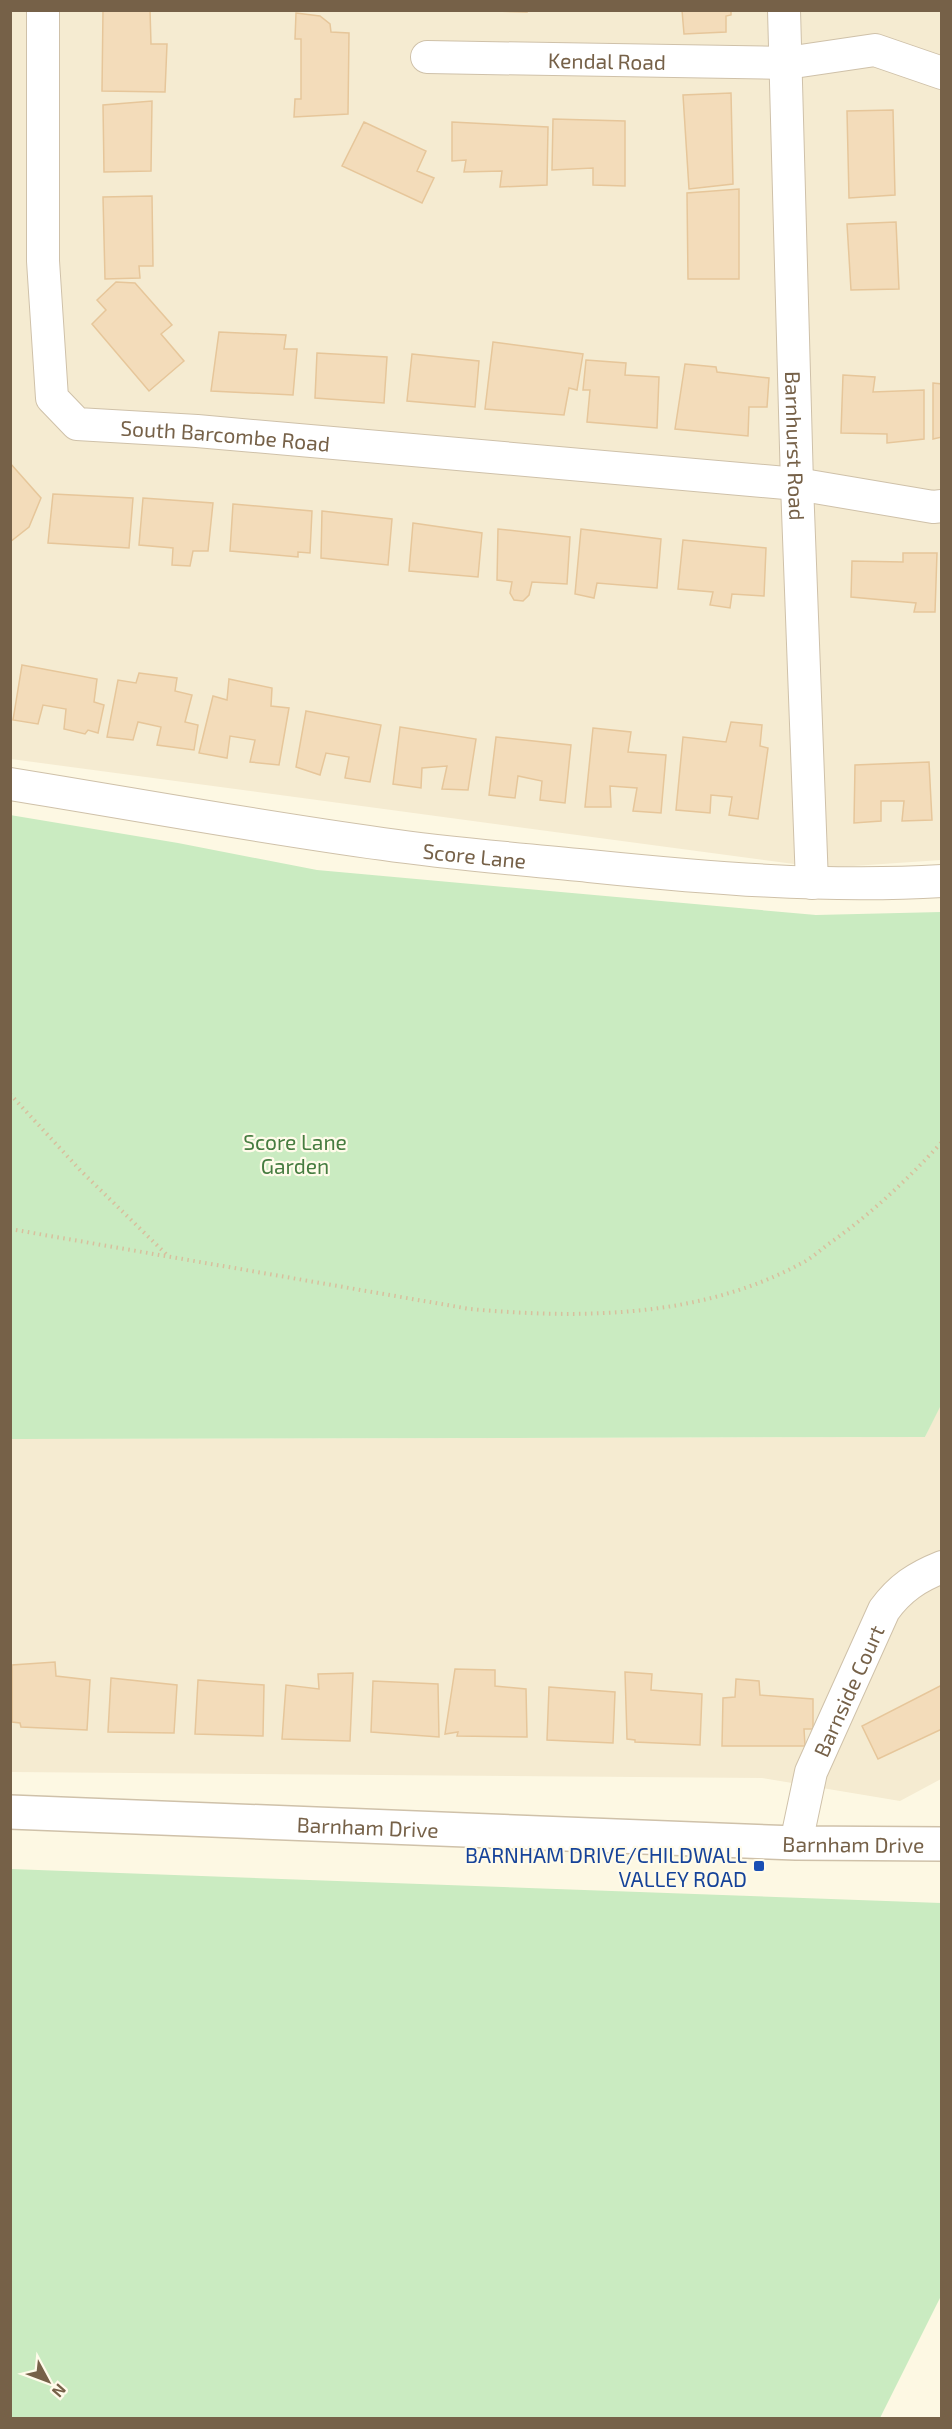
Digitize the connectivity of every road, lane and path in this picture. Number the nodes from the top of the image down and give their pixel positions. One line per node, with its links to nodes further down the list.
1 (43, 10): 6 (street, South Barcombe Road)
2 (784, 10): 4 (street, Barnhurst Road)
3 (427, 57): 4 (street, Kendal Road)
4 (787, 63): 5 (street, Kendal Road); 6 (street, Barnhurst Road)
5 (942, 73)
6 (797, 484): 7 (street, South Barcombe Road); 10 (street, Barnhurst Road)
7 (942, 506)
8 (10, 784): 10 (street, Score Lane)
9 (942, 881): 10 (street, Score Lane)
10 (812, 884)
11 (10, 1094): 14 (path)
12 (942, 1142): 14 (path)
13 (10, 1229): 14 (path)
14 (167, 1255)
15 (942, 1567): 17 (street, Barnside Court)
16 (10, 1812): 17 (street, Barnham Drive)
17 (796, 1842): 18 (street, Barnham Drive)
18 (942, 1844)

